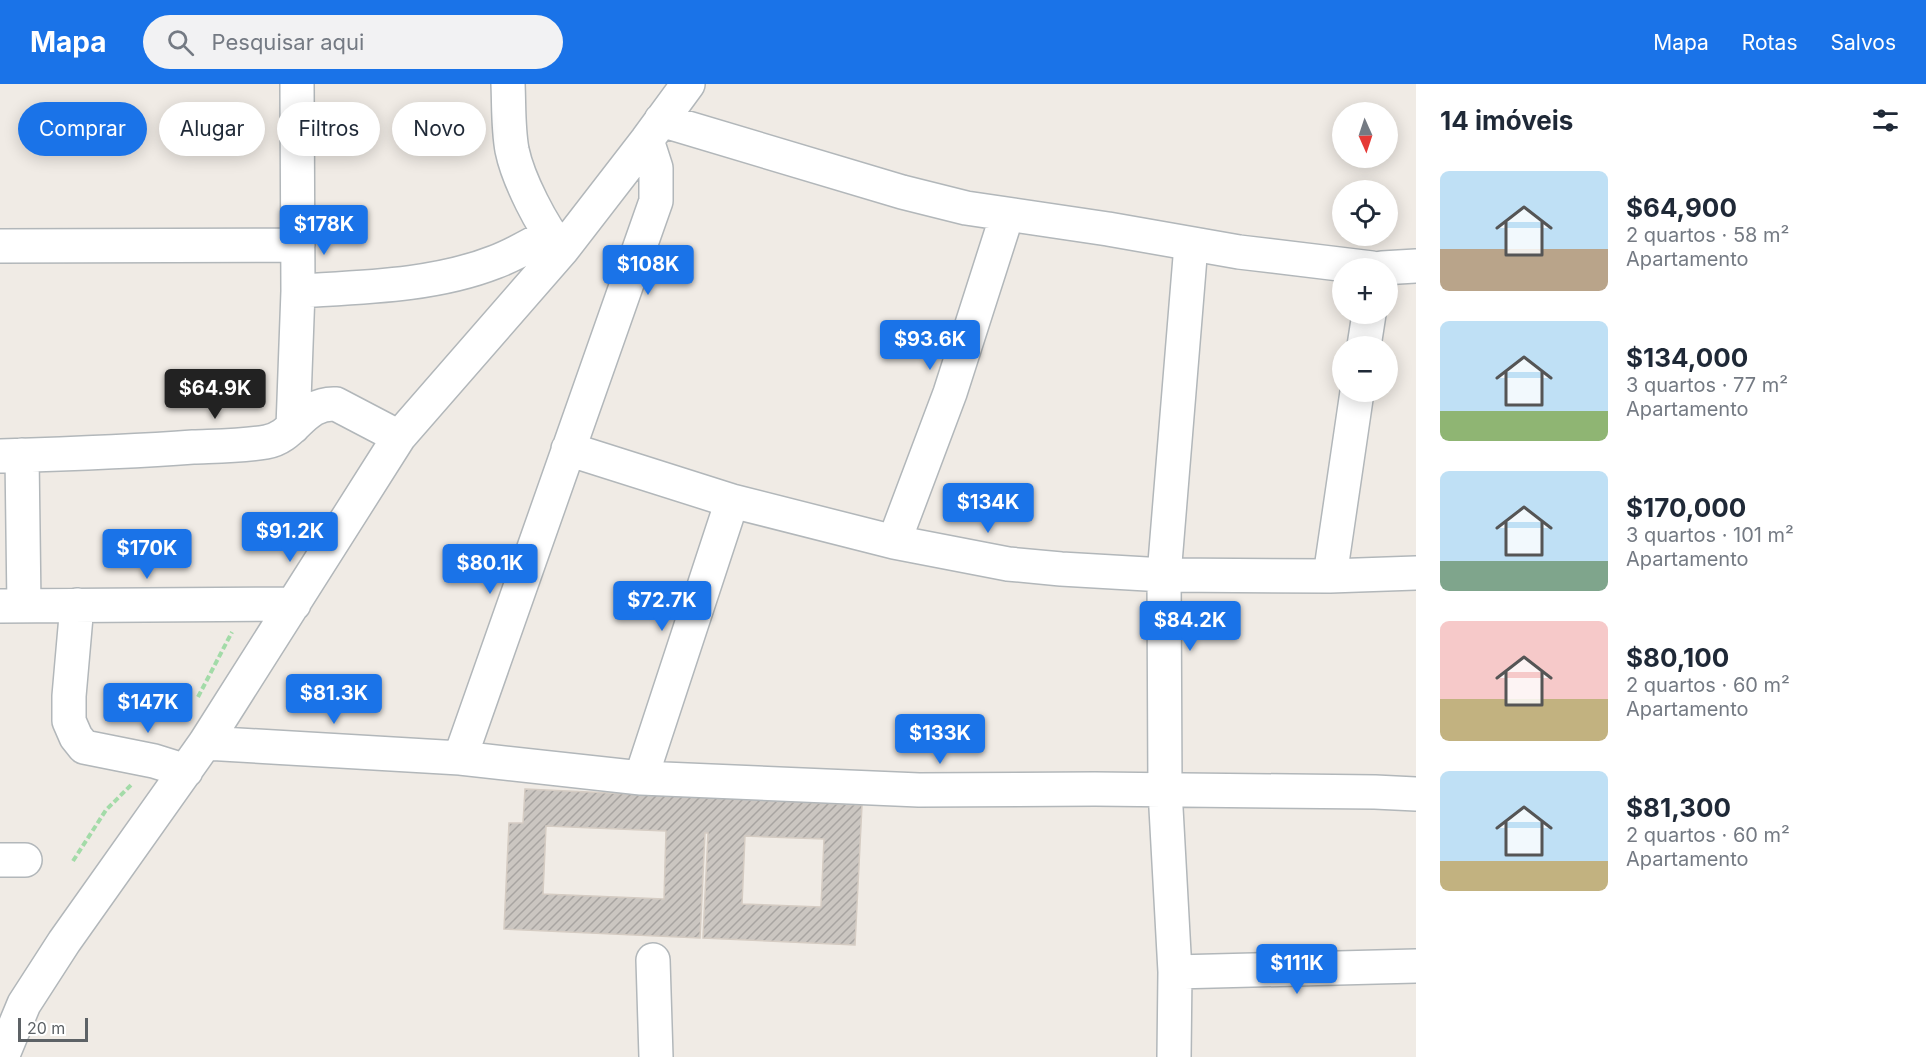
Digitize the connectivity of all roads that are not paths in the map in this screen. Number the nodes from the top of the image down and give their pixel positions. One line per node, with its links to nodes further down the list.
1 (297, 84): 7 (street)
2 (508, 84): 6 (street)
3 (688, 84): 4 (street)
4 (654, 130): 5 (street); 6 (street); 17 (street)
5 (1007, 215): 8 (street); 20 (street)
6 (556, 243): 13 (street); 16 (street)
7 (298, 245): 9 (street); 13 (street)
8 (1191, 245): 10 (street); 22 (street)
9 (0, 246)
10 (1332, 263)
11 (1416, 266): 12 (street)
12 (1398, 267)
13 (298, 291): 15 (street)
14 (1356, 402): 23 (street)
15 (293, 427): 16 (street); 18 (street)
16 (399, 437): 24 (street)
17 (568, 449): 19 (street); 28 (street)
18 (11, 455): 26 (street)
19 (732, 501): 20 (street); 30 (street)
20 (894, 542): 22 (street)
21 (1416, 573): 23 (street)
22 (1164, 575): 23 (street); 31 (street)
23 (1330, 576)
24 (294, 604): 25 (street); 27 (street)
25 (76, 605): 26 (street); 29 (street)
26 (12, 606)
27 (205, 743): 28 (street); 29 (street)
28 (460, 758): 30 (street)
29 (186, 771): 36 (street)
30 (641, 778): 31 (street)
31 (1165, 790): 32 (street); 35 (street)
32 (1416, 794)
33 (653, 960): 38 (street)
34 (1416, 966): 35 (street)
35 (1175, 972): 39 (street)
36 (12, 1000): 37 (street)
37 (2, 1057)
38 (656, 1057)
39 (1174, 1057)

